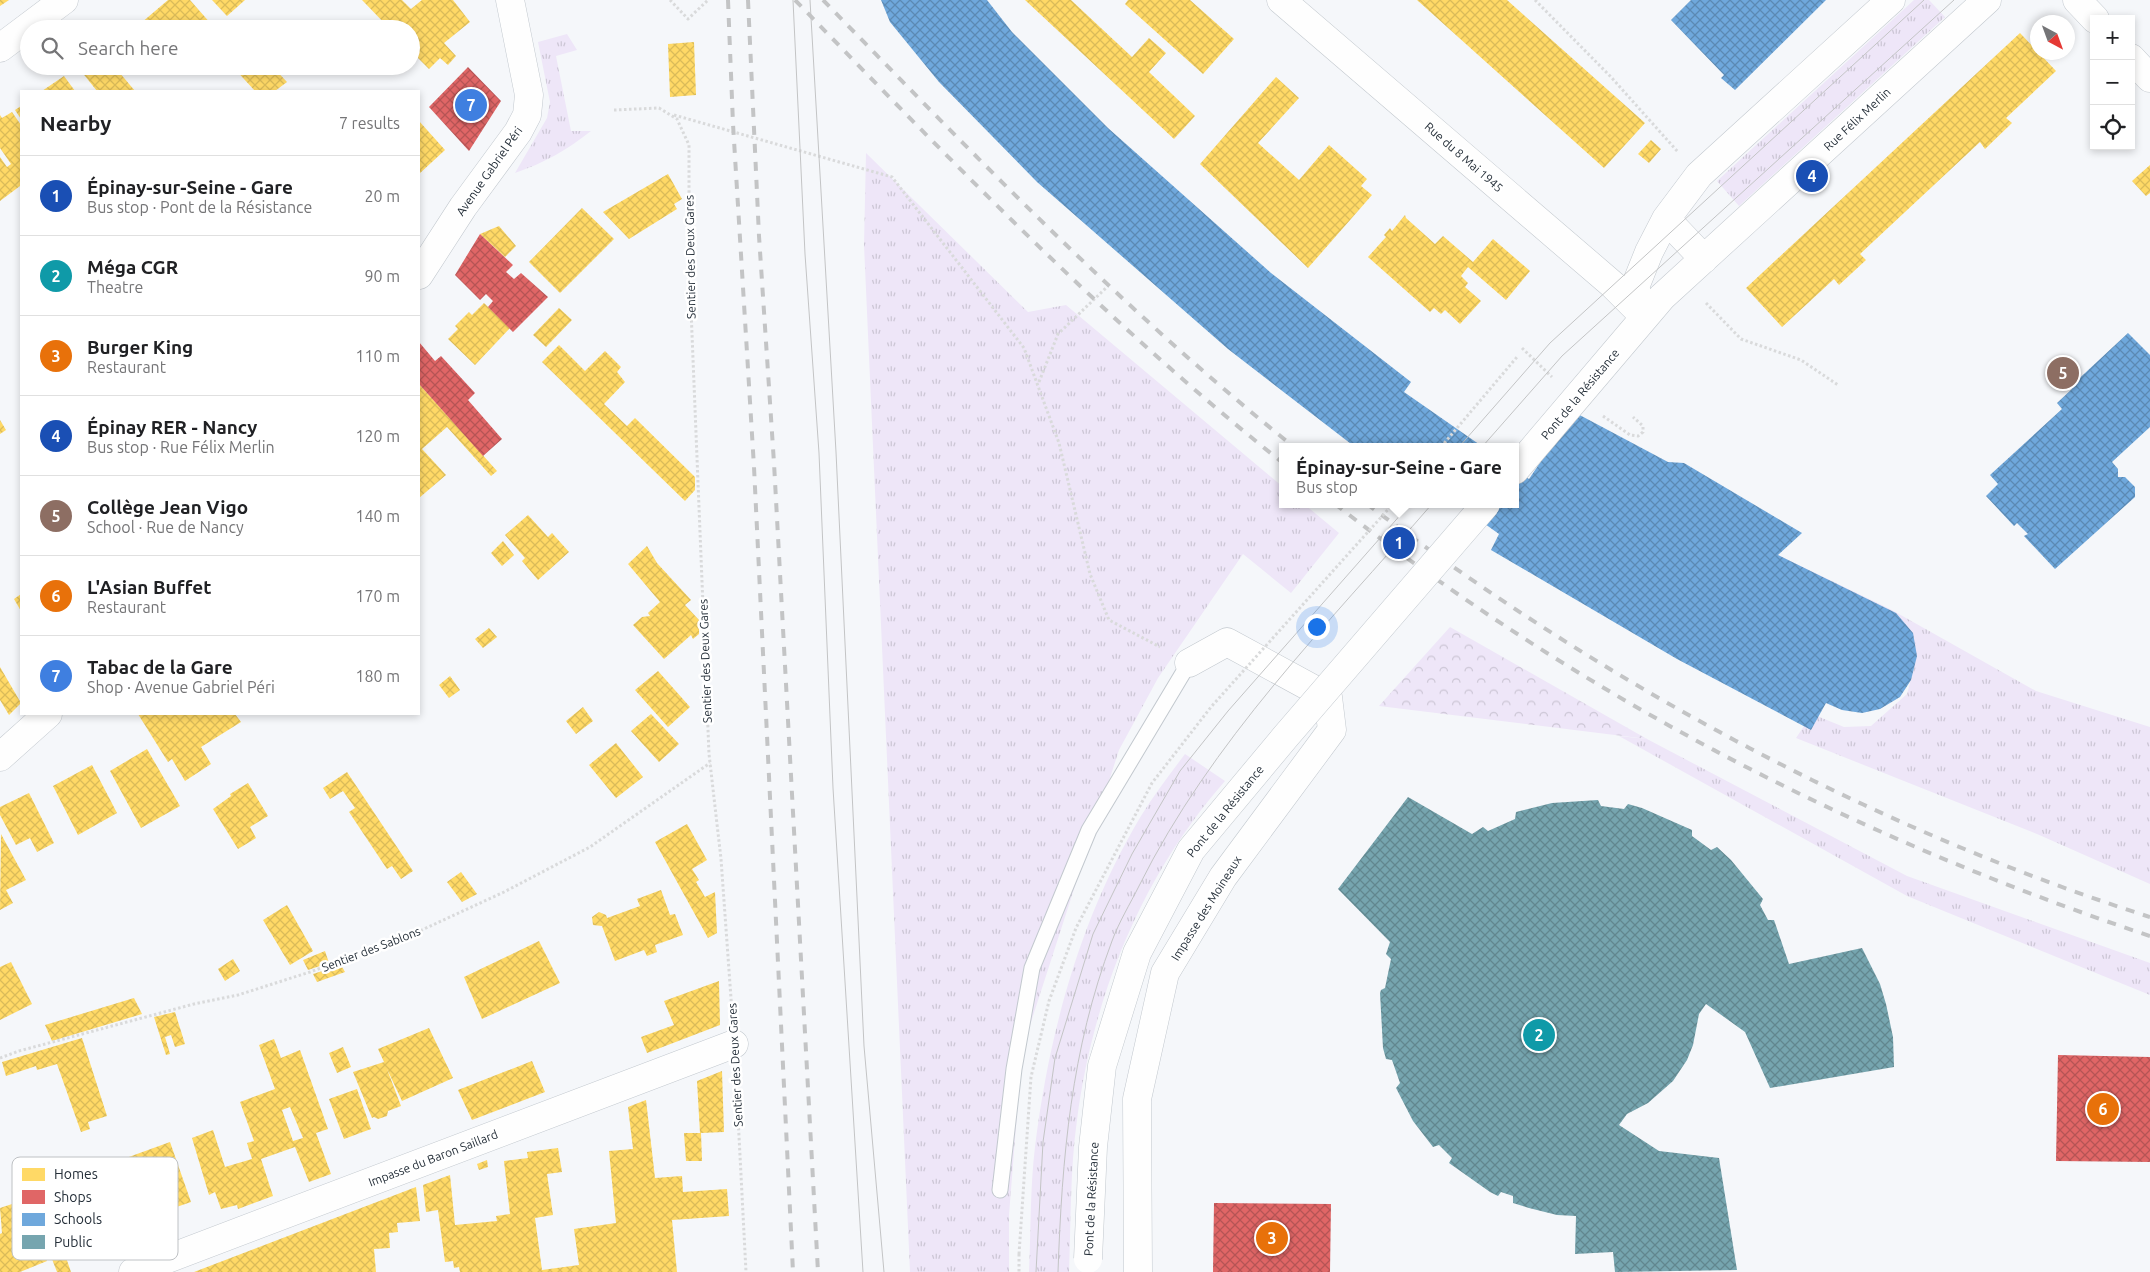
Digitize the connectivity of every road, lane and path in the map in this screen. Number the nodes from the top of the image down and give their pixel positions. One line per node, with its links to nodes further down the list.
1 (64, 0): 11 (street)
2 (510, 0): 21 (street, Avenue Gabriel Péri)
3 (670, 0): 4 (path)
4 (708, 0)
5 (1281, 0): 24 (street, Rue du 8 Mai 1945)
6 (1534, 0): 18 (path)
7 (1891, 0): 19 (street)
8 (1987, 0): 20 (street, Rue Félix Merlin)
9 (2077, 0): 10 (street)
10 (2091, 15)
11 (37, 20)
12 (20, 33): 13 (street)
13 (0, 48)
14 (2133, 60): 15 (street)
15 (2150, 78)
16 (614, 110): 17 (path)
17 (668, 114): 26 (path); 36 (path, Sentier des Deux Gares)
18 (1682, 156)
19 (1666, 219): 20 (street); 24 (street)
20 (1704, 259): 22 (street, Rue Félix Merlin)
21 (420, 273)
22 (1683, 279): 24 (street, Rue Félix Merlin); 27 (path)
23 (1108, 286): 26 (path)
24 (1644, 316): 28 (street, Pont de la Résistance)
25 (1517, 357): 30 (path)
26 (1038, 383): 33 (path)
27 (1838, 385)
28 (1587, 405): 29 (path); 31 (street, Pont de la Résistance)
29 (1633, 417)
30 (1444, 443)
31 (1519, 466)
32 (1483, 508): 43 (street, Pont de la Résistance, bridge)
33 (1189, 663): 39 (lane); 47 (street, Impasse des Moineaux)
34 (47, 715): 35 (street)
35 (0, 757)
36 (710, 763): 37 (path, Sentier des Deux Gares); 38 (path, Sentier des Sablons)
37 (734, 1044): 41 (street, Impasse du Baron Saillard); 45 (path, Sentier des Deux Gares)
38 (0, 1058)
39 (1000, 1190)
40 (1019, 1254): 46 (path)
41 (178, 1255)
42 (165, 1260): 44 (street, Impasse du Baron Saillard)
43 (1088, 1265)
44 (133, 1272)
45 (746, 1272)
46 (1019, 1272)
47 (1138, 1272)

